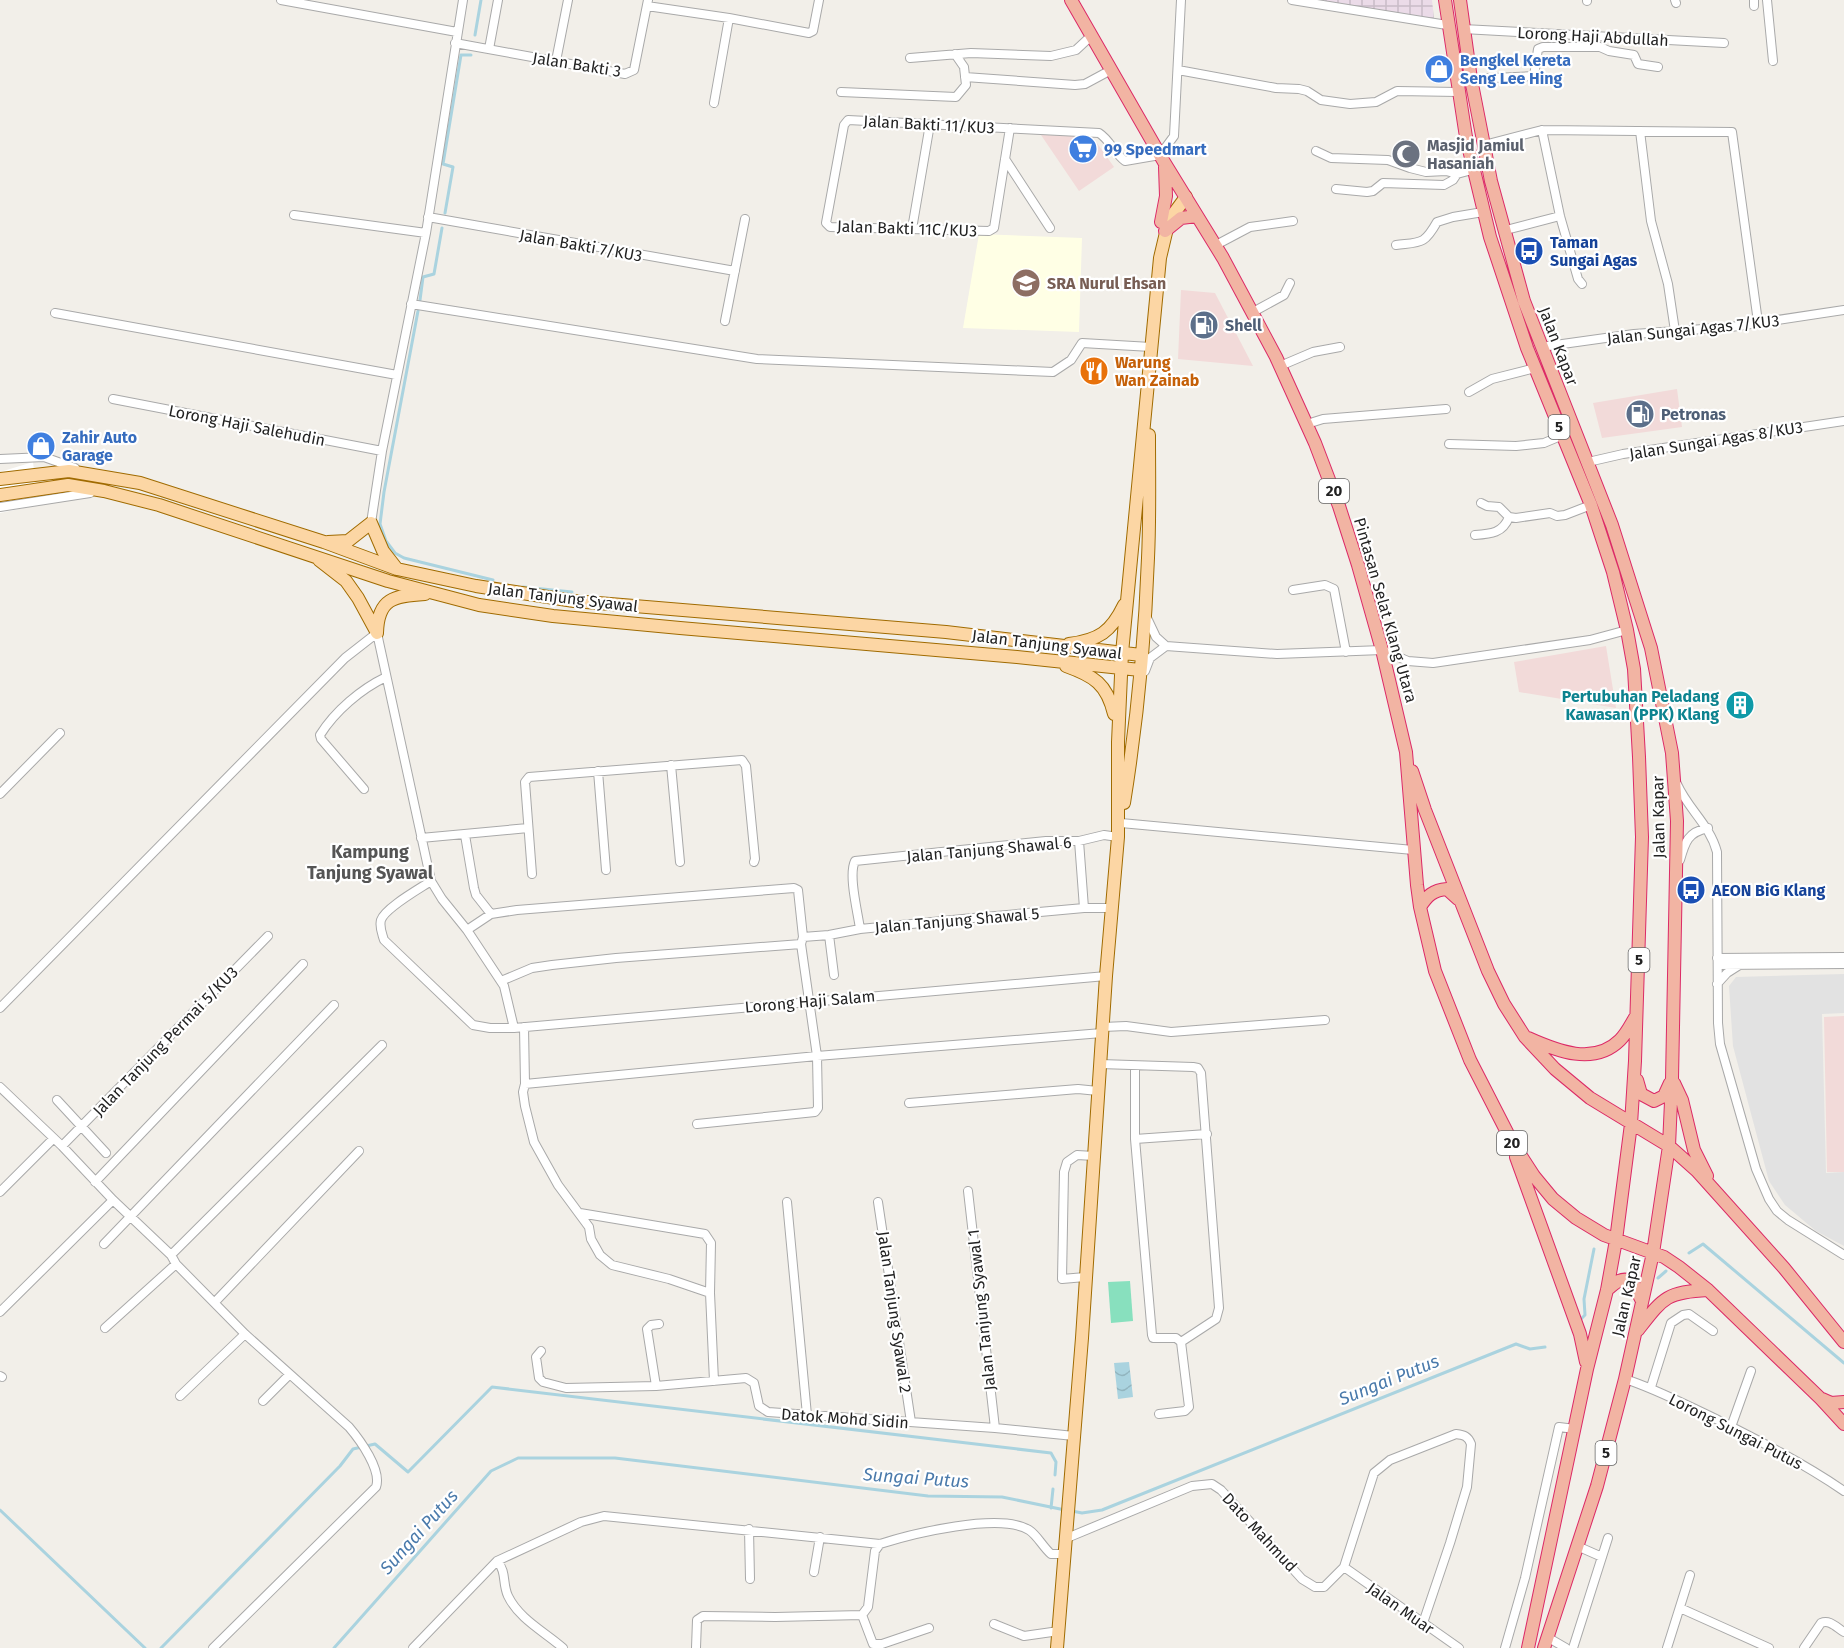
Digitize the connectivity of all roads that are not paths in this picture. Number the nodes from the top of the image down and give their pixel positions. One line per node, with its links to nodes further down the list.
1 (281, 0): 16 (street)
2 (464, 0): 16 (street)
3 (498, 0): 20 (street)
4 (568, 0): 24 (street)
5 (819, 0): 13 (street)
6 (1071, 0): 17 (highway, Pintasan Selat Klang Utara / 20)
7 (1181, 0): 27 (street)
8 (1293, 0): 14 (street)
9 (1445, 0): 14 (highway, Jalan Kapar / 5)
10 (1460, 0): 15 (highway, Jalan Kapar / 5)
11 (1767, 0): 23 (street)
12 (647, 3): 13 (street); 24 (street, Jalan Bakti 3)
13 (729, 18): 32 (street)
14 (1448, 25): 31 (highway, Jalan Kapar / 5)
15 (1463, 29): 19 (street, Lorong Haji Abdullah); 29 (highway, Jalan Kapar / 5)
16 (458, 32): 18 (street)
17 (1091, 36): 21 (street); 26 (highway, Pintasan Selat Klang Utara / 20)
18 (455, 43): 20 (street, Jalan Bakti 3); 49 (street)
19 (1724, 43)
20 (489, 49): 24 (street, Jalan Bakti 3)
21 (955, 54): 22 (street); 28 (street)
22 (910, 58)
23 (1773, 61)
24 (556, 62)
25 (1658, 67): 29 (street)
26 (1111, 70): 28 (street); 40 (highway, Pintasan Selat Klang Utara / 20)
27 (1178, 70): 31 (street); 40 (street)
28 (965, 77): 30 (street)
29 (1470, 79): 37 (highway, Jalan Kapar / 5)
30 (841, 92)
31 (1458, 92): 41 (highway, Jalan Kapar / 5)
32 (714, 103)
33 (930, 124): 34 (street, Jalan Bakti 11/KU3); 52 (street, Jalan Bakti 11/KU3); 55 (street)
34 (1010, 128): 39 (street, Jalan Bakti 11C/KU3); 40 (street, Jalan Bakti 11/KU3)
35 (1542, 130): 36 (street); 37 (street); 48 (street)
36 (1640, 131): 68 (street); 69 (street)
37 (1484, 145): 56 (highway, Jalan Kapar / 5)
38 (1316, 150): 42 (street)
39 (1005, 159): 54 (street); 55 (street, Jalan Bakti 11C/KU3)
40 (1162, 159): 44 (highway, Pintasan Selat Klang Utara / 20); 53 (highway)
41 (1472, 170): 42 (street); 45 (highway, Jalan Kapar / 5)
42 (1457, 174): 43 (street)
43 (1336, 189)
44 (1184, 195): 47 (highway, Pintasan Selat Klang Utara / 20); 53 (main road)
45 (1483, 212): 59 (street); 75 (highway, Jalan Kapar / 5)
46 (294, 215): 57 (street)
47 (1197, 216): 53 (highway); 58 (highway, Pintasan Selat Klang Utara / 20)
48 (1560, 216): 56 (street); 62 (street)
49 (428, 218): 57 (street); 60 (street, Jalan Bakti 7/KU3)
50 (745, 219): 60 (street)
51 (1293, 221): 58 (street)
52 (826, 223): 55 (street, Jalan Bakti 11C/KU3)
53 (1163, 227): 70 (main road)
54 (1050, 228)
55 (912, 229)
56 (1506, 230): 72 (highway, Jalan Kapar / 5)
57 (426, 233): 63 (street)
58 (1216, 245): 65 (highway, Pintasan Selat Klang Utara / 20)
59 (1396, 245)
60 (735, 271): 67 (street)
61 (1290, 284): 65 (street)
62 (1582, 285)
63 (411, 304): 70 (street); 76 (street)
64 (1844, 310): 68 (street, Jalan Sungai Agas 7/KU3)
65 (1253, 312): 74 (highway, Pintasan Selat Klang Utara / 20)
66 (55, 313): 76 (street)
67 (725, 321)
68 (1758, 322): 69 (street, Jalan Sungai Agas 7/KU3)
69 (1675, 331): 72 (street, Jalan Sungai Agas 7/KU3)
70 (1151, 347): 73 (main road)
71 (1340, 347): 74 (street)
72 (1541, 347): 86 (highway, Jalan Kapar / 5)
73 (1150, 361): 102 (main road); 103 (main road)
74 (1280, 366): 81 (highway, Pintasan Selat Klang Utara / 20)
75 (1535, 368): 77 (street); 82 (highway, Jalan Kapar / 5)
76 (397, 375): 84 (street)
77 (1468, 392)
78 (113, 399): 84 (street, Lorong Haji Salehudin)
79 (1446, 410): 81 (street)
80 (1844, 421): 86 (street, Jalan Sungai Agas 8/KU3)
81 (1307, 424): 108 (highway, Pintasan Selat Klang Utara / 20)
82 (1563, 435): 83 (street); 92 (highway, Jalan Kapar / 5)
83 (1449, 444)
84 (382, 451): 95 (street)
85 (0, 459): 87 (street)
86 (1588, 462): 122 (highway, Jalan Kapar / 5)
87 (99, 476): 88 (main road, Jalan Tanjung Syawal); 97 (main road, Jalan Tanjung Syawal)
88 (0, 479)
89 (104, 491): 90 (main road, Jalan Tanjung Syawal); 93 (street); 98 (main road, Jalan Tanjung Syawal)
90 (0, 495)
91 (1481, 503): 94 (street)
92 (1591, 505): 94 (street); 104 (highway, Jalan Kapar / 5)
93 (0, 507)
94 (1509, 517): 96 (street)
95 (371, 523): 97 (main road); 99 (main road)
96 (1475, 535)
97 (324, 542): 99 (main road, Jalan Tanjung Syawal)
98 (312, 554): 101 (main road, Jalan Tanjung Syawal); 105 (main road)
99 (397, 569): 106 (main road, Jalan Tanjung Syawal)
100 (1293, 590): 109 (street)
101 (438, 593): 105 (main road); 112 (main road, Jalan Tanjung Syawal)
102 (1129, 595): 106 (main road); 110 (main road)
103 (1145, 613): 107 (street); 111 (main road)
104 (1627, 630): 108 (street); 162 (highway, Jalan Kapar / 5)
105 (376, 633): 115 (street); 161 (street)
106 (1050, 646): 110 (main road, Jalan Tanjung Syawal)
107 (1166, 646): 109 (street); 116 (street)
108 (1382, 650): 109 (street); 119 (highway, Pintasan Selat Klang Utara / 20)
109 (1346, 651)
110 (1122, 653): 111 (main road, Jalan Tanjung Syawal); 113 (main road)
111 (1141, 655): 114 (main road)
112 (1053, 661): 113 (main road, Jalan Tanjung Syawal); 118 (main road)
113 (1121, 667): 114 (main road, Jalan Tanjung Syawal); 118 (main road)
114 (1140, 670): 116 (main road)
115 (386, 677): 123 (street); 130 (street)
116 (1136, 705): 125 (main road)
117 (60, 733): 124 (street)
118 (1118, 742): 129 (main road)
119 (1407, 755): 132 (highway, Pintasan Selat Klang Utara / 20); 139 (highway, Pintasan Selat Klang Utara / 20)
120 (671, 765): 121 (street); 133 (street); 134 (street)
121 (598, 771): 126 (street); 135 (street)
122 (1675, 779): 127 (street); 138 (highway, Jalan Kapar / 5)
123 (364, 789)
124 (0, 794)
125 (1121, 823): 129 (main road); 132 (street)
126 (528, 828): 128 (street); 136 (street)
127 (1708, 828): 138 (street); 148 (street)
128 (465, 835): 130 (street); 143 (street)
129 (1118, 837): 131 (street, Jalan Tanjung Shawal 6); 142 (main road)
130 (421, 838): 137 (street)
131 (1079, 841): 141 (street); 144 (street, Jalan Tanjung Shawal 6)
132 (1413, 850): 140 (highway, Pintasan Selat Klang Utara / 20)
133 (680, 862)
134 (754, 862)
135 (606, 870)
136 (532, 874)
137 (431, 881): 145 (street); 165 (street, Lorong Haji Salam)
138 (1676, 881): 173 (highway, Jalan Kapar / 5)
139 (1461, 901): 140 (highway); 167 (highway, Pintasan Selat Klang Utara / 20)
140 (1420, 907): 185 (highway, Pintasan Selat Klang Utara / 20)
141 (1084, 908): 142 (street, Jalan Tanjung Shawal 5); 144 (street, Jalan Tanjung Shawal 5)
142 (1112, 908): 156 (main road)
143 (491, 914): 145 (street); 149 (street)
144 (860, 929): 146 (street, Jalan Tanjung Shawal 5)
145 (467, 930): 157 (street)
146 (830, 935): 149 (street, Jalan Tanjung Shawal 5); 155 (street)
147 (268, 936): 181 (street, Jalan Tanjung Permai 5/KU3)
148 (1718, 937): 151 (street); 152 (street)
149 (802, 941): 157 (street, Jalan Tanjung Shawal 5); 159 (street)
150 (1844, 957): 152 (street)
151 (1718, 962): 152 (street); 158 (street)
152 (1738, 962): 153 (street); 158 (street)
153 (1844, 963)
154 (303, 964): 191 (street)
155 (834, 975)
156 (1106, 976): 159 (street, Lorong Haji Salam); 166 (main road)
157 (501, 981): 165 (street)
158 (1717, 984): 204 (street)
159 (810, 1001): 164 (street, Lorong Haji Salam); 169 (street)
160 (334, 1005): 199 (street)
161 (0, 1008)
162 (1637, 1016): 167 (highway); 170 (highway, Jalan Kapar / 5)
163 (1324, 1020): 166 (street)
164 (524, 1027): 165 (street, Lorong Haji Salam); 174 (street)
165 (514, 1028)
166 (1102, 1030): 169 (street); 171 (main road)
167 (1525, 1037): 180 (highway, Pintasan Selat Klang Utara / 20)
168 (382, 1046): 203 (street)
169 (817, 1056): 174 (street); 179 (street)
170 (1635, 1061): 173 (highway); 180 (highway, Jalan Kapar / 5)
171 (1100, 1064): 172 (street); 176 (main road)
172 (1135, 1066): 182 (street); 184 (street)
173 (1672, 1079): 187 (highway, Jalan Kapar / 5); 192 (highway)
174 (525, 1084): 198 (street)
175 (0, 1087): 183 (street)
176 (1098, 1091): 178 (street); 190 (main road)
177 (57, 1100): 181 (street)
178 (909, 1103)
179 (697, 1124)
180 (1631, 1124): 187 (highway, Pintasan Selat Klang Utara / 20); 200 (highway, Jalan Kapar / 5)
181 (81, 1126): 186 (street, Jalan Tanjung Permai 5/KU3); 189 (street)
182 (1207, 1134): 184 (street); 219 (street)
183 (53, 1139): 186 (street); 194 (street)
184 (1135, 1139): 219 (street)
185 (1512, 1142): 200 (highway, Pintasan Selat Klang Utara / 20); 221 (highway)
186 (62, 1146): 191 (street)
187 (1669, 1146): 192 (highway, Pintasan Selat Klang Utara / 20); 202 (highway, Jalan Kapar / 5)
188 (359, 1151): 211 (street)
189 (106, 1153)
190 (1094, 1156): 206 (main road); 206 (street)
191 (95, 1182): 195 (street)
192 (1712, 1186): 218 (highway, Pintasan Selat Klang Utara / 20)
193 (968, 1191): 237 (street, Jalan Tanjung Syawal 1)
194 (0, 1192)
195 (113, 1200): 199 (street); 212 (street)
196 (787, 1202): 232 (street)
197 (878, 1202): 234 (street, Jalan Tanjung Syawal 2)
198 (580, 1213): 209 (street); 209 (street)
199 (130, 1217): 201 (street); 203 (street)
200 (1616, 1240): 202 (highway, Pintasan Selat Klang Utara / 20); 207 (highway, Jalan Kapar / 5)
201 (104, 1244)
202 (1653, 1253): 208 (highway, Pintasan Selat Klang Utara / 20); 210 (highway, Jalan Kapar / 5)
203 (171, 1255): 205 (street)
204 (1844, 1255)
205 (176, 1264): 211 (street); 214 (street)
206 (1085, 1276): 239 (main road)
207 (1607, 1290): 210 (highway); 221 (highway, Jalan Kapar / 5)
208 (1708, 1290): 216 (highway); 229 (highway, Pintasan Selat Klang Utara / 20)
209 (710, 1293): 225 (street)
210 (1642, 1301): 216 (highway, Jalan Kapar / 5)
211 (215, 1302): 217 (street)
212 (0, 1312)
213 (659, 1324): 226 (street)
214 (105, 1328)
215 (1713, 1331): 227 (street)
216 (1635, 1334): 224 (highway, Jalan Kapar / 5)
217 (245, 1335): 223 (street); 228 (street)
218 (1842, 1338)
219 (1181, 1342): 233 (street)
220 (541, 1351): 226 (street, Datok Mohd Sidin)
221 (1587, 1369): 238 (highway, Jalan Kapar / 5)
222 (1751, 1371): 236 (street)
223 (289, 1375): 230 (street); 263 (street)
224 (1624, 1379): 227 (street, Lorong Sungai Putus); 246 (highway, Jalan Kapar / 5)
225 (714, 1382): 226 (street, Datok Mohd Sidin); 232 (street, Datok Mohd Sidin)
226 (656, 1386)
227 (1651, 1387): 236 (street, Lorong Sungai Putus)
228 (180, 1396)
229 (1821, 1399): 231 (highway); 235 (highway, Pintasan Selat Klang Utara / 20)
230 (263, 1401)
231 (1844, 1402)
232 (807, 1414): 234 (street, Datok Mohd Sidin)
233 (1159, 1414)
234 (911, 1422): 237 (street, Datok Mohd Sidin)
235 (1844, 1424)
236 (1731, 1427): 240 (street, Lorong Sungai Putus)
237 (994, 1428): 239 (street, Datok Mohd Sidin)
238 (1575, 1429): 269 (street); 270 (highway, Jalan Kapar / 5)
239 (1074, 1436): 243 (main road)
240 (1844, 1491)
241 (749, 1529): 242 (street); 249 (street); 253 (street)
242 (820, 1537): 245 (street); 251 (street)
243 (1067, 1538): 247 (main road); 250 (street, Dato Mahmud)
244 (1608, 1538): 248 (street)
245 (880, 1544): 247 (street); 255 (street)
246 (1577, 1546): 248 (street); 261 (highway, Jalan Kapar / 5)
247 (1065, 1554): 259 (main road)
248 (1602, 1557): 272 (street)
249 (497, 1561): 264 (street); 265 (street)
250 (1344, 1567): 256 (street, Jalan Muar); 256 (street)
251 (814, 1572)
252 (1690, 1575): 254 (street)
253 (750, 1579)
254 (1680, 1608): 273 (street); 274 (street)
255 (862, 1615): 262 (street); 266 (street)
256 (1423, 1623): 268 (street, Jalan Muar)
257 (994, 1624): 259 (street)
258 (929, 1628): 262 (street)
259 (1059, 1631): 267 (main road)
260 (1844, 1632): 275 (street)
261 (1545, 1643): 271 (street)
262 (877, 1646)
263 (213, 1648)
264 (412, 1648)
265 (563, 1648)
266 (696, 1648)
267 (1057, 1648)
268 (1459, 1648)
269 (1505, 1648)
270 (1528, 1648)
271 (1566, 1648)
272 (1573, 1648)
273 (1666, 1648)
274 (1768, 1648)
275 (1804, 1648)

